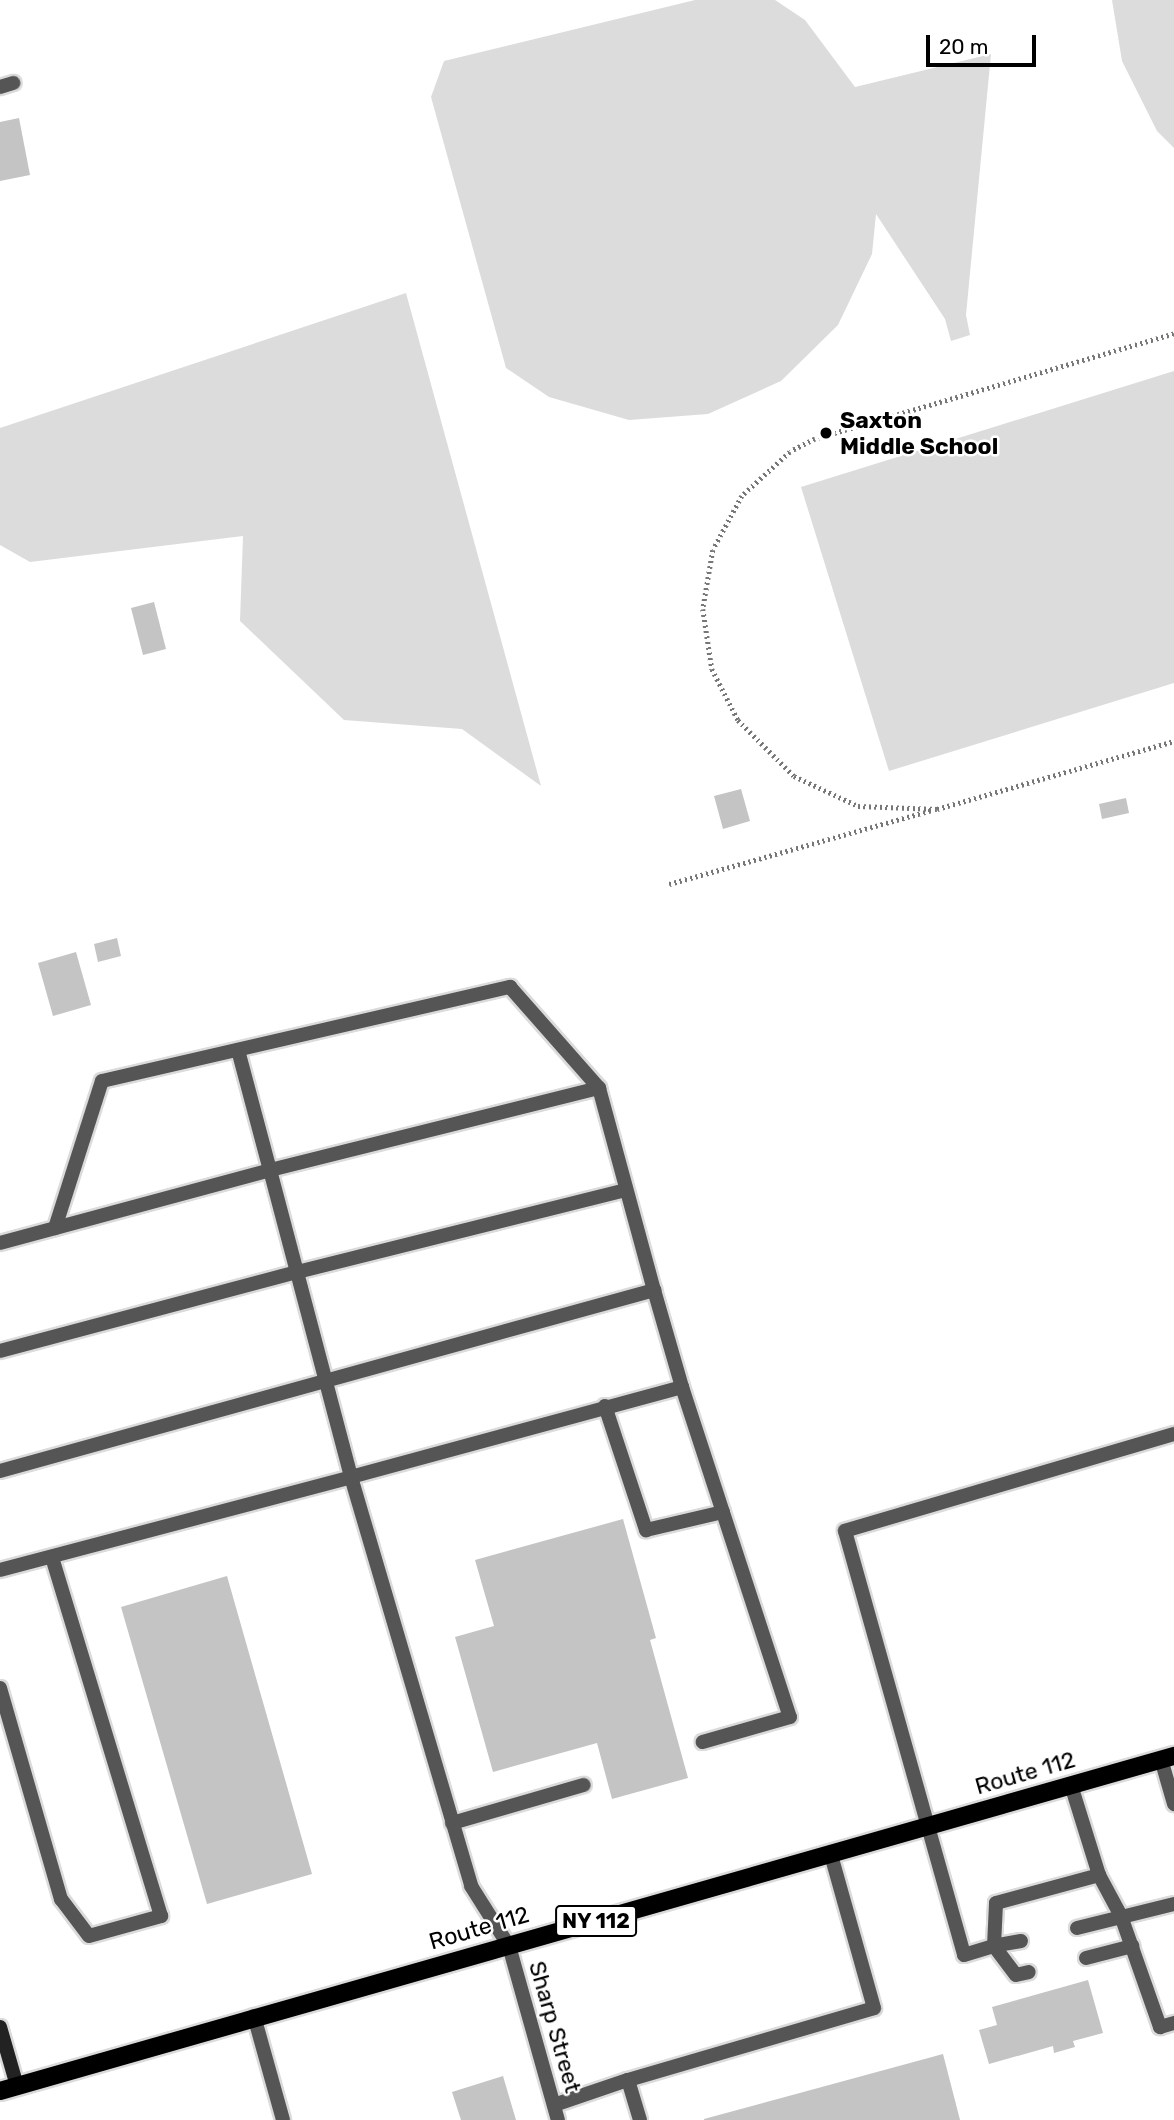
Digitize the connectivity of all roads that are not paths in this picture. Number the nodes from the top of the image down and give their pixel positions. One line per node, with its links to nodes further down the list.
1 (238, 1050): 2 (street); 3 (street, Sharp Street); 5 (street)
2 (599, 1087): 3 (street); 4 (street)
3 (270, 1170): 5 (street); 7 (street, Sharp Street)
4 (626, 1190): 7 (street); 8 (street)
5 (55, 1228): 6 (street)
6 (0, 1243)
7 (297, 1272): 9 (street); 10 (street, Sharp Street)
8 (654, 1290): 10 (street); 11 (street)
9 (0, 1351)
10 (326, 1381): 14 (street); 15 (street, Sharp Street)
11 (682, 1387): 12 (street); 16 (street)
12 (605, 1406): 15 (street); 16 (street)
13 (1174, 1434): 26 (street)
14 (0, 1471)
15 (351, 1477): 17 (street); 25 (street, Sharp Street)
16 (723, 1512): 20 (street)
17 (52, 1557): 18 (street); 19 (street)
18 (0, 1570)
19 (0, 1688)
20 (703, 1742)
21 (1168, 1758): 23 (main road, Route 112 / NY 112); 24 (street)
22 (584, 1785): 25 (street)
23 (1071, 1785): 26 (main road, Route 112 / NY 112); 28 (street)
24 (1174, 1804)
25 (452, 1823): 33 (street, Sharp Street)
26 (929, 1826): 27 (main road, Route 112 / NY 112); 34 (street)
27 (831, 1854): 33 (main road, Route 112 / NY 112); 41 (street)
28 (1099, 1874): 30 (street); 34 (street)
29 (1174, 1904): 30 (street)
30 (1121, 1916): 31 (street); 35 (street)
31 (1077, 1928)
32 (1021, 1941): 34 (street)
33 (509, 1946): 38 (main road, Route 112 / NY 112); 43 (street, Sharp Street)
34 (994, 1946): 37 (street)
35 (1132, 1946): 36 (street); 39 (street)
36 (1086, 1958)
37 (1029, 1972)
38 (254, 2016): 42 (main road, Route 112 / NY 112); 44 (street)
39 (1174, 2023)
40 (0, 2027): 42 (street)
41 (628, 2080): 43 (street); 46 (street)
42 (9, 2089)
43 (554, 2105): 45 (street, Sharp Street)
44 (283, 2120)
45 (558, 2120)
46 (640, 2120)

